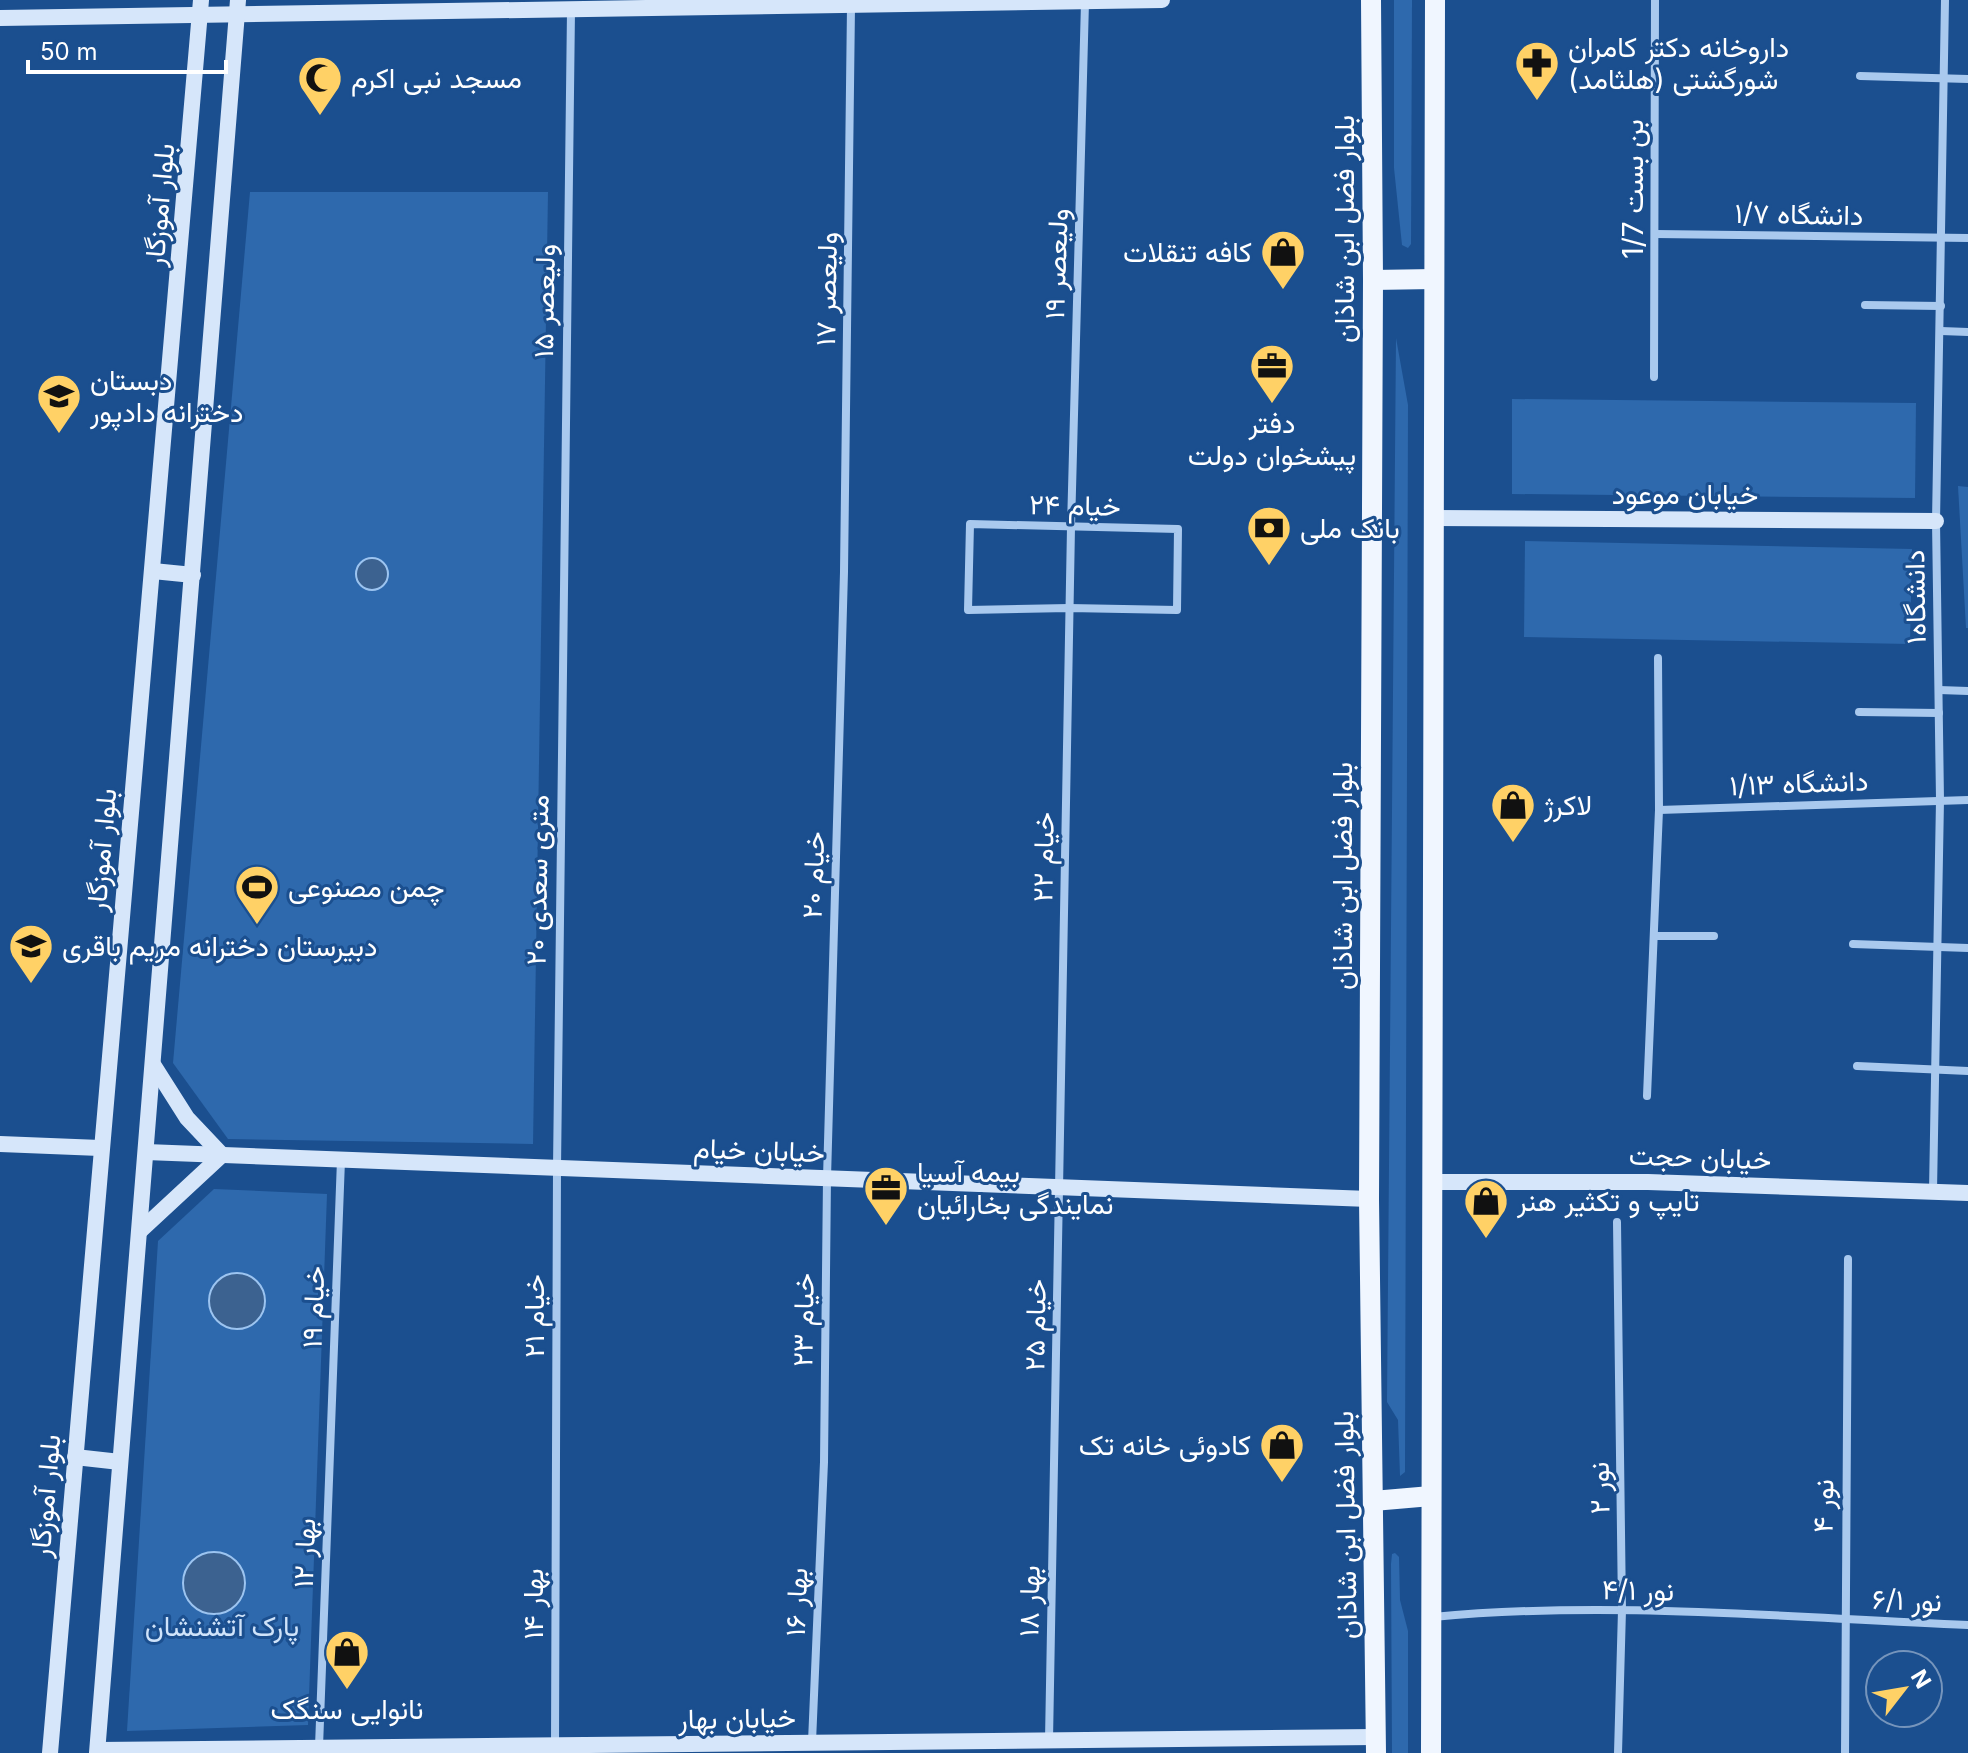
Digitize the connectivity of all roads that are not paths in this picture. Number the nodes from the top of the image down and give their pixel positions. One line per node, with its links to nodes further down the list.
1 (1162, 0): 6 (main road)
2 (1371, 0): 19 (main road, بلوار فضل ابن شاذان)
3 (1435, 0): 18 (main road)
4 (1655, 0): 15 (street, بن بست 1/7)
5 (1945, 0): 13 (street, دانشگاه۱)
6 (1085, 2): 7 (main road); 27 (street, ولیعصر ۱۹)
7 (851, 6): 10 (main road); 29 (street, ولیعصر ۱۷)
8 (238, 7): 9 (main road); 10 (main road); 30 (main road)
9 (202, 8): 11 (main road); 28 (main road, بلوار آموزگار)
10 (571, 10): 31 (street, ولیعصر ۱۵)
11 (0, 18)
12 (1860, 76): 13 (street)
13 (1944, 79): 14 (street); 16 (street, دانشگاه۱)
14 (1968, 79)
15 (1655, 234): 16 (street, دانشگاه ۱/۷); 24 (street, بن بست 1/7)
16 (1943, 238): 17 (street, دانشگاه ۱/۷); 21 (street, دانشگاه۱)
17 (1968, 238)
18 (1434, 279): 19 (main road); 25 (main road)
19 (1373, 280): 62 (main road, بلوار فضل ابن شاذان)
20 (1865, 305): 21 (street)
21 (1941, 306): 22 (street, دانشگاه۱)
22 (1941, 331): 23 (street); 26 (street, دانشگاه۱)
23 (1968, 332)
24 (1654, 377)
25 (1434, 518): 26 (main road, خیابان موعود); 58 (main road)
26 (1936, 521): 34 (street, دانشگاه۱)
27 (1071, 527): 32 (street, خیام ۲۲); 32 (street, خیام ۲۴); 32 (street, خیام ۲۴)
28 (153, 571): 30 (main road); 52 (main road, بلوار آموزگار)
29 (844, 572): 57 (street, خیام ۲۰)
30 (193, 575): 46 (main road)
31 (562, 593): 56 (street, ۲۰ متری سعدی)
32 (1069, 608): 59 (street, خیام ۲۲)
33 (1658, 658): 40 (street)
34 (1939, 690): 35 (street); 37 (street, دانشگاه۱)
35 (1968, 691)
36 (1859, 712): 37 (street)
37 (1939, 713): 38 (street, دانشگاه۱)
38 (1940, 800): 39 (street, دانشگاه ۱/۱۳); 40 (street, دانشگاه ۱/۱۳); 44 (street, دانشگاه۱)
39 (1968, 800)
40 (1659, 810): 41 (street)
41 (1655, 936): 42 (street); 50 (street)
42 (1714, 936)
43 (1853, 944): 44 (street)
44 (1938, 948): 45 (street); 48 (street, دانشگاه۱)
45 (1968, 948)
46 (154, 1066): 53 (main road); 54 (main road)
47 (1857, 1066): 48 (street)
48 (1935, 1069): 49 (street); 60 (street, دانشگاه۱)
49 (1968, 1071)
50 (1647, 1096)
51 (0, 1144): 52 (main road)
52 (100, 1148): 67 (main road, بلوار آموزگار)
53 (146, 1152): 54 (main road, خیابان خیام); 64 (main road)
54 (222, 1155): 55 (main road, خیابان خیام); 64 (main road)
55 (341, 1160): 56 (main road, خیابان خیام); 66 (street, خیام ۱۹)
56 (557, 1168): 57 (main road, خیابان خیام); 70 (street, خیام ۲۱)
57 (827, 1178): 59 (main road, خیابان خیام); 69 (street, خیام ۲۳)
58 (1431, 1182): 60 (main road, خیابان حجت); 72 (main road)
59 (1060, 1187): 62 (main road, خیابان خیام); 71 (street, خیام ۲۵)
60 (1933, 1192): 61 (main road, خیابان حجت)
61 (1968, 1193)
62 (1369, 1199): 73 (main road, بلوار فضل ابن شاذان)
63 (1617, 1222): 74 (street, نور ۲)
64 (140, 1231): 68 (main road)
65 (1848, 1259): 76 (street, نور ۴)
66 (330, 1456): 83 (street, بهار ۱۲)
67 (75, 1457): 68 (main road); 88 (main road, بلوار آموزگار)
68 (120, 1462): 87 (main road)
69 (824, 1462): 79 (street, بهار ۱۶)
70 (556, 1463): 81 (street, بهار ۱۴)
71 (1054, 1463): 78 (street, بهار ۱۸)
72 (1431, 1496): 73 (main road); 75 (main road)
73 (1373, 1501): 80 (main road, بلوار فضل ابن شاذان)
74 (1622, 1610): 75 (street, نور ۴/۱); 76 (street, نور ۴/۱); 90 (street, نور ۲)
75 (1431, 1617): 89 (main road)
76 (1844, 1620): 77 (street, نور ۶/۱); 91 (street, نور ۴)
77 (1968, 1625)
78 (1049, 1740): 82 (main road, خیابان بهار); 84 (main road, خیابان بهار)
79 (812, 1743): 84 (main road, خیابان بهار); 85 (main road, خیابان بهار)
80 (1376, 1745): 82 (main road, خیابان بهار)
81 (555, 1746): 85 (main road, خیابان بهار); 86 (main road, خیابان بهار)
82 (1096, 1746)
83 (319, 1748): 86 (main road, خیابان بهار); 87 (main road, خیابان بهار)
84 (858, 1748)
85 (602, 1749)
86 (368, 1750)
87 (98, 1752)
88 (50, 1753)
89 (1431, 1753)
90 (1618, 1753)
91 (1845, 1753)

